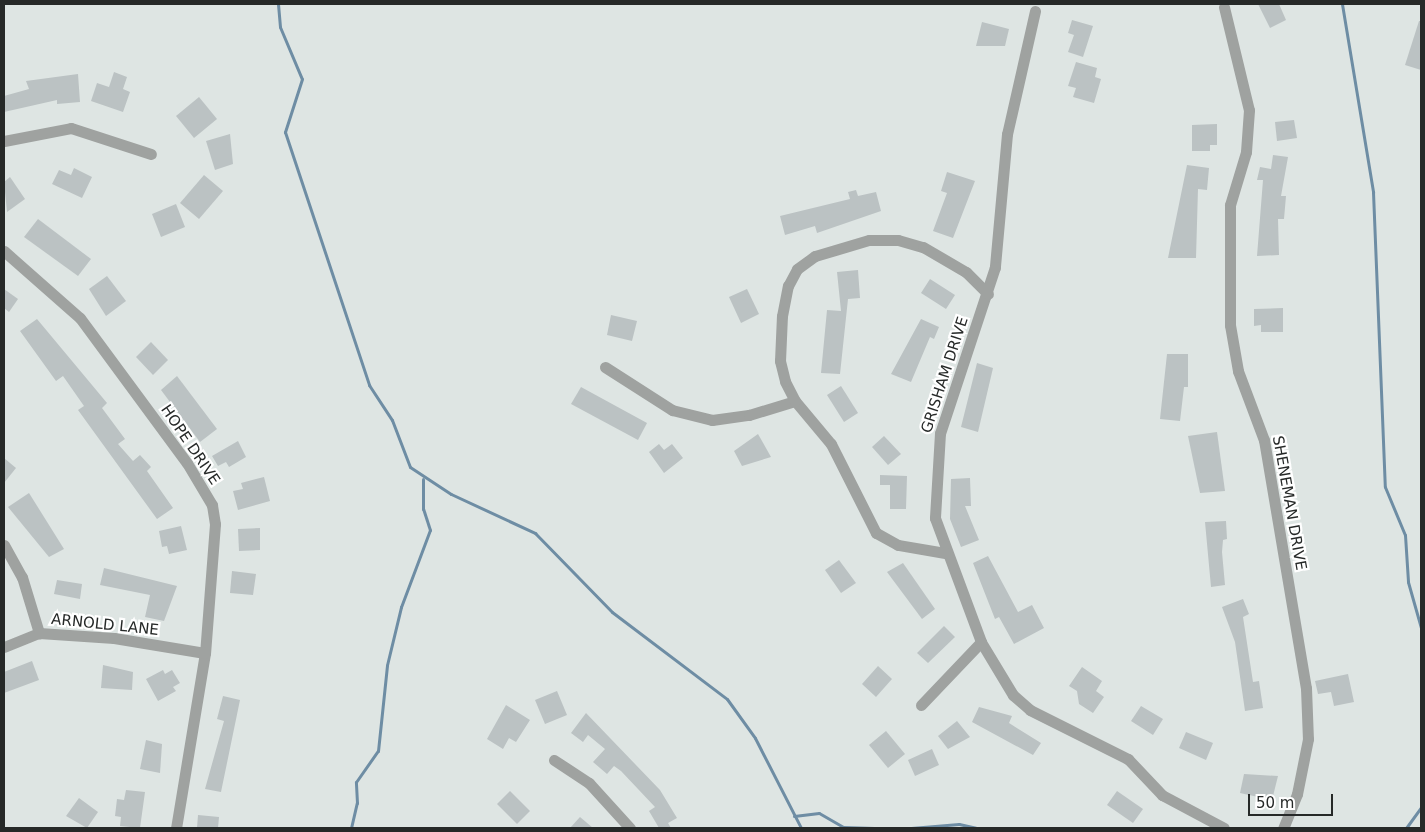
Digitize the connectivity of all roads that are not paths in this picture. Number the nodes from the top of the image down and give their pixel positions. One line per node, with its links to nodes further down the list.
1 (1224, 7): 20 (street, SHENEMAN DRIVE)
2 (1035, 11): 6 (street, GRISHAM DRIVE)
3 (4, 141): 4 (street)
4 (151, 154)
5 (4, 251): 14 (street, HOPE DRIVE)
6 (988, 294): 8 (street); 10 (street, GRISHAM DRIVE)
7 (606, 367): 8 (street)
8 (795, 401): 10 (street)
9 (4, 545): 11 (street)
10 (945, 553): 12 (street, GRISHAM DRIVE)
11 (39, 634): 13 (street, ARNOLD LANE); 14 (street, ARNOLD LANE)
12 (981, 642): 15 (street); 19 (street, GRISHAM DRIVE)
13 (4, 647)
14 (205, 653): 17 (street, HOPE DRIVE)
15 (921, 705)
16 (554, 760): 18 (street)
17 (176, 828)
18 (630, 828)
19 (1224, 828)
20 (1283, 828)

